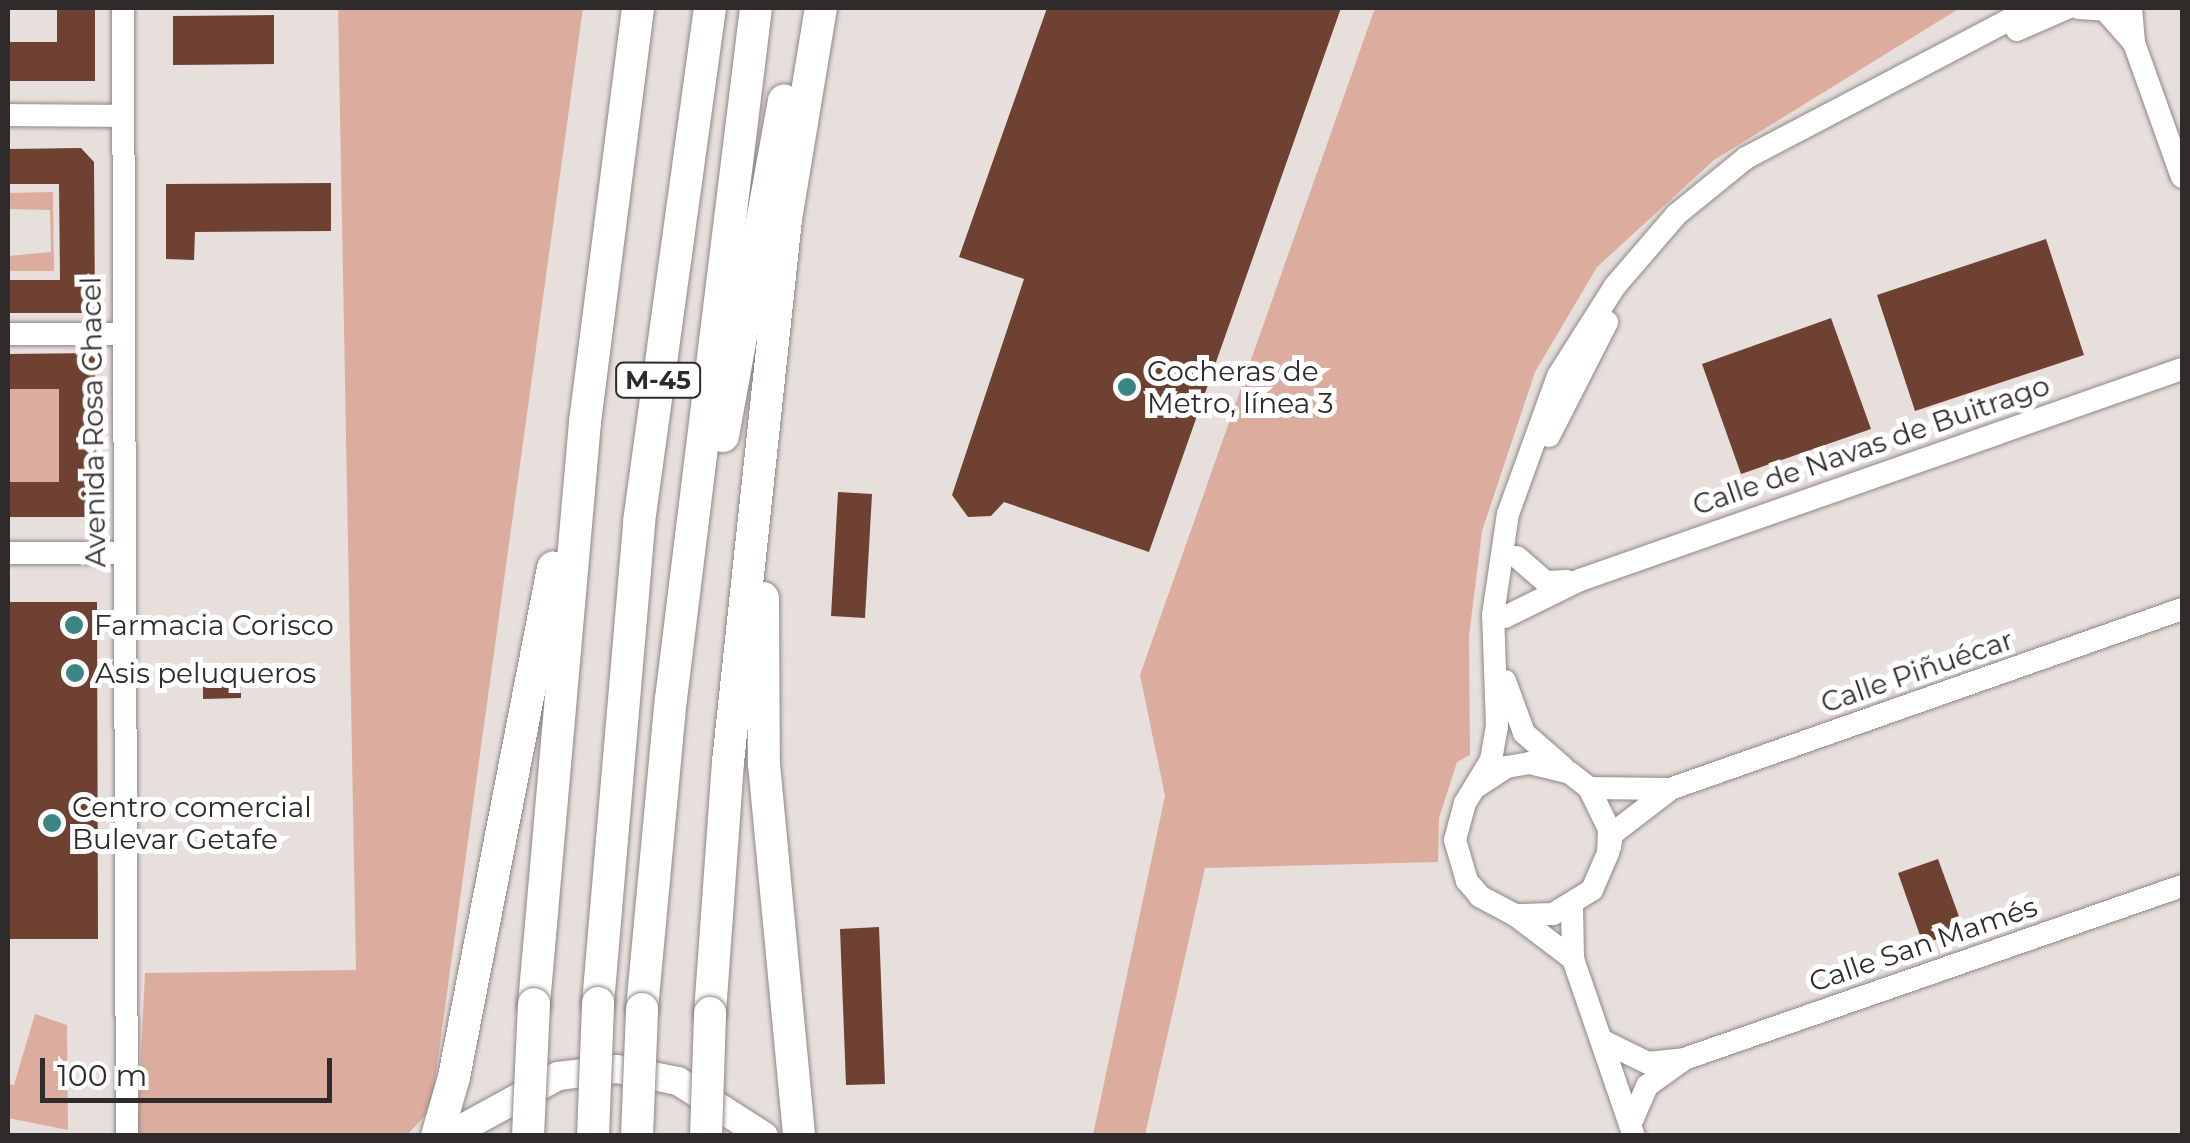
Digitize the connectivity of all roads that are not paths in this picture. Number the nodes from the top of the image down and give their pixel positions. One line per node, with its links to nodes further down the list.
1 (124, 8): 13 (street, Avenida Rosa Chacel)
2 (638, 8): 18 (highway)
3 (710, 8): 42 (highway, M-45, bridge)
4 (756, 8): 22 (highway, M-45)
5 (801, 8): 22 (highway)
6 (821, 8): 19 (highway)
7 (2032, 8): 28 (street)
8 (2067, 8): 23 (street)
9 (2078, 8): 11 (street)
10 (2131, 8): 11 (street)
11 (2134, 43): 14 (street)
12 (8, 116): 13 (street)
13 (123, 116): 16 (street, Avenida Rosa Chacel)
14 (2182, 177)
15 (8, 334): 16 (street)
16 (120, 334): 20 (street, Avenida Rosa Chacel)
17 (2182, 369): 24 (street, Calle de Navas de Buitrago)
18 (585, 422): 39 (highway); 41 (highway, bridge)
19 (762, 439): 44 (highway, bridge); 46 (highway)
20 (125, 553): 21 (street); 40 (street, Avenida Rosa Chacel)
21 (8, 554)
22 (690, 555): 43 (highway, M-45, bridge)
23 (1517, 557): 24 (street, Calle de Navas de Buitrago); 26 (street)
24 (1580, 580): 26 (street, Calle de Navas de Buitrago)
25 (2182, 609): 30 (street, Calle Piñuécar)
26 (1505, 617): 27 (street)
27 (1570, 773): 28 (street); 29 (street)
28 (1476, 787): 34 (street)
29 (1589, 788): 30 (street, Calle Piñuécar); 31 (street)
30 (1670, 789): 31 (street, Calle Piñuécar)
31 (1609, 851): 33 (street)
32 (2182, 886): 37 (street, Calle San Mamés)
33 (1572, 906): 34 (street); 35 (street)
34 (1516, 916): 35 (street)
35 (1573, 959): 36 (street)
36 (1601, 1040): 37 (street, Calle San Mamés); 38 (street)
37 (1684, 1059): 38 (street, Calle San Mamés)
38 (1632, 1130)
39 (439, 1135): 45 (main road)
40 (127, 1136)
41 (528, 1136)
42 (593, 1136)
43 (637, 1136)
44 (706, 1136)
45 (764, 1136)
46 (799, 1136)

